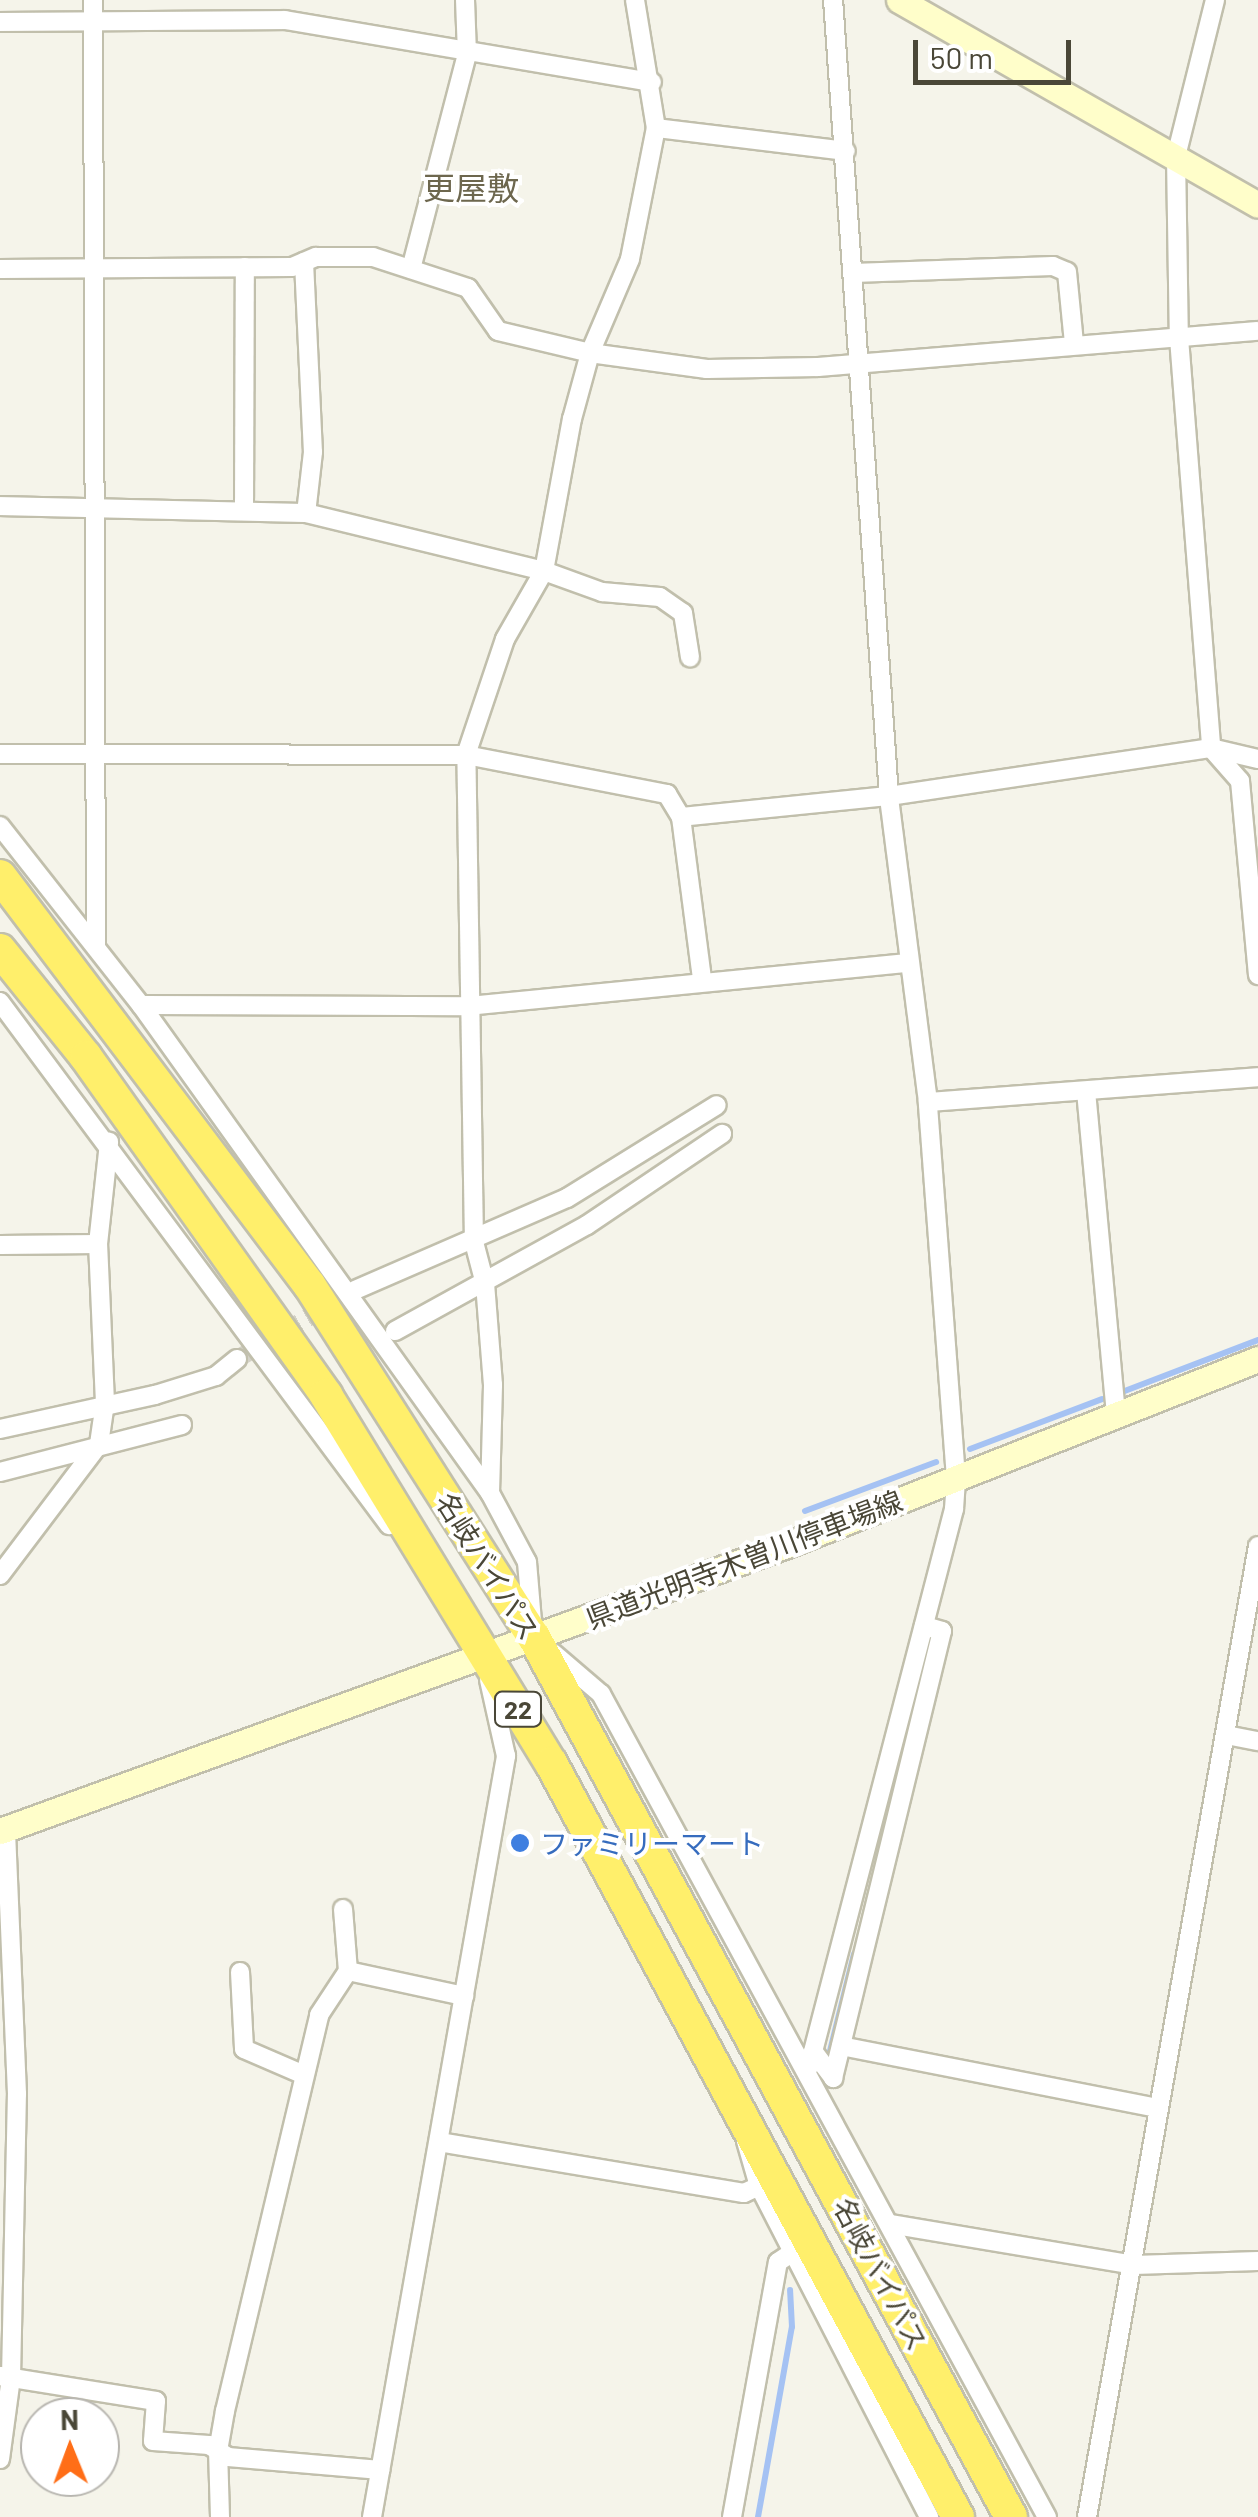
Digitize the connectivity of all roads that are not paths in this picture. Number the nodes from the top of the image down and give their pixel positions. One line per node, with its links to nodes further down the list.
1 (94, 0): 8 (street)
2 (465, 0): 9 (street)
3 (635, 0): 10 (street)
4 (833, 0): 12 (street)
5 (898, 0): 13 (main road)
6 (1214, 0): 13 (street)
7 (0, 22): 8 (street)
8 (94, 22): 9 (street); 18 (street)
9 (467, 54): 10 (street); 19 (street)
10 (652, 82): 11 (street)
11 (656, 128): 12 (street); 24 (street)
12 (846, 151): 20 (street)
13 (1176, 156): 14 (main road); 22 (street)
14 (1258, 205)
15 (304, 262): 16 (street); 19 (street); 29 (street)
16 (245, 267): 18 (street); 28 (street)
17 (0, 269): 18 (street)
18 (94, 269): 27 (street)
19 (411, 270): 24 (street)
20 (854, 273): 23 (street); 25 (street)
21 (1258, 331): 22 (street)
22 (1179, 338): 23 (street); 32 (street)
23 (1074, 344): 25 (street)
24 (590, 353): 25 (street); 30 (street)
25 (862, 364): 37 (street)
26 (0, 506): 27 (street)
27 (94, 506): 28 (street); 35 (street)
28 (244, 508): 29 (street)
29 (306, 512): 30 (street)
30 (544, 571): 31 (street); 34 (street)
31 (690, 657)
32 (1211, 748): 36 (street); 37 (street); 44 (street)
33 (0, 754): 35 (street)
34 (466, 755): 35 (street); 38 (street); 48 (street)
35 (97, 758): 41 (street)
36 (1258, 759)
37 (888, 796): 38 (street); 43 (street)
38 (680, 817): 45 (street)
39 (0, 826): 41 (street)
40 (0, 876): 75 (highway, 名岐バイパス / 22)
41 (96, 948): 47 (street)
42 (0, 950): 73 (highway, 名岐バイパス / 22)
43 (909, 963): 45 (street); 51 (street)
44 (1258, 975)
45 (702, 979): 48 (street)
46 (0, 1002): 54 (street)
47 (141, 1005): 48 (street); 70 (street)
48 (468, 1006): 55 (street)
49 (1258, 1078): 50 (street)
50 (1086, 1091): 51 (street); 64 (street)
51 (928, 1102): 69 (street)
52 (717, 1105): 55 (street)
53 (722, 1134): 58 (street)
54 (109, 1142): 57 (street); 73 (street)
55 (474, 1242): 58 (street); 59 (street)
56 (0, 1244): 57 (street)
57 (98, 1244): 63 (street)
58 (485, 1284): 60 (street); 70 (street)
59 (355, 1290)
60 (394, 1331)
61 (237, 1358): 63 (street)
62 (1258, 1359): 64 (main road, 県道光明寺木曽川停車場線)
63 (105, 1403): 66 (street); 67 (street)
64 (1116, 1416): 69 (main road, 県道光明寺木曽川停車場線)
65 (182, 1426): 67 (street)
66 (0, 1429)
67 (99, 1444): 68 (street); 72 (street)
68 (0, 1472)
69 (956, 1478): 74 (street); 75 (main road, 県道光明寺木曽川停車場線)
70 (490, 1493): 75 (street)
71 (1258, 1546): 77 (street)
72 (0, 1576)
73 (452, 1603): 76 (highway, 名岐バイパス / 22)
74 (924, 1626): 84 (street); 85 (street)
75 (534, 1637): 76 (main road, 県道光明寺木曽川停車場線); 85 (street); 105 (highway, 名岐バイパス / 22)
76 (484, 1655): 79 (main road, 県道光明寺木曽川停車場線); 83 (street); 88 (highway, 名岐バイパス / 22)
77 (1226, 1735): 78 (street); 87 (street)
78 (1258, 1741)
79 (3, 1830): 91 (street)
80 (343, 1909): 81 (street)
81 (348, 1971): 83 (street); 86 (street)
82 (240, 1972): 86 (street)
83 (464, 1996): 89 (street)
84 (842, 2046): 85 (street); 87 (street)
85 (811, 2059): 92 (street)
86 (304, 2074): 97 (street)
87 (1158, 2108): 95 (street)
88 (746, 2121): 90 (street); 104 (highway, 名岐バイパス / 22)
89 (439, 2142): 90 (street); 99 (street)
90 (759, 2186): 93 (street)
91 (7, 2216): 96 (street)
92 (890, 2224): 95 (street); 106 (street)
93 (793, 2252): 102 (street); 103 (street)
94 (1258, 2261): 95 (street)
95 (1134, 2265): 107 (street)
96 (6, 2377): 97 (street); 98 (street)
97 (218, 2451): 99 (street); 100 (street)
98 (0, 2460)
99 (380, 2470): 101 (street)
100 (220, 2517)
101 (372, 2517)
102 (732, 2517)
103 (929, 2517)
104 (958, 2517)
105 (1012, 2517)
106 (1047, 2517)
107 (1087, 2517)

